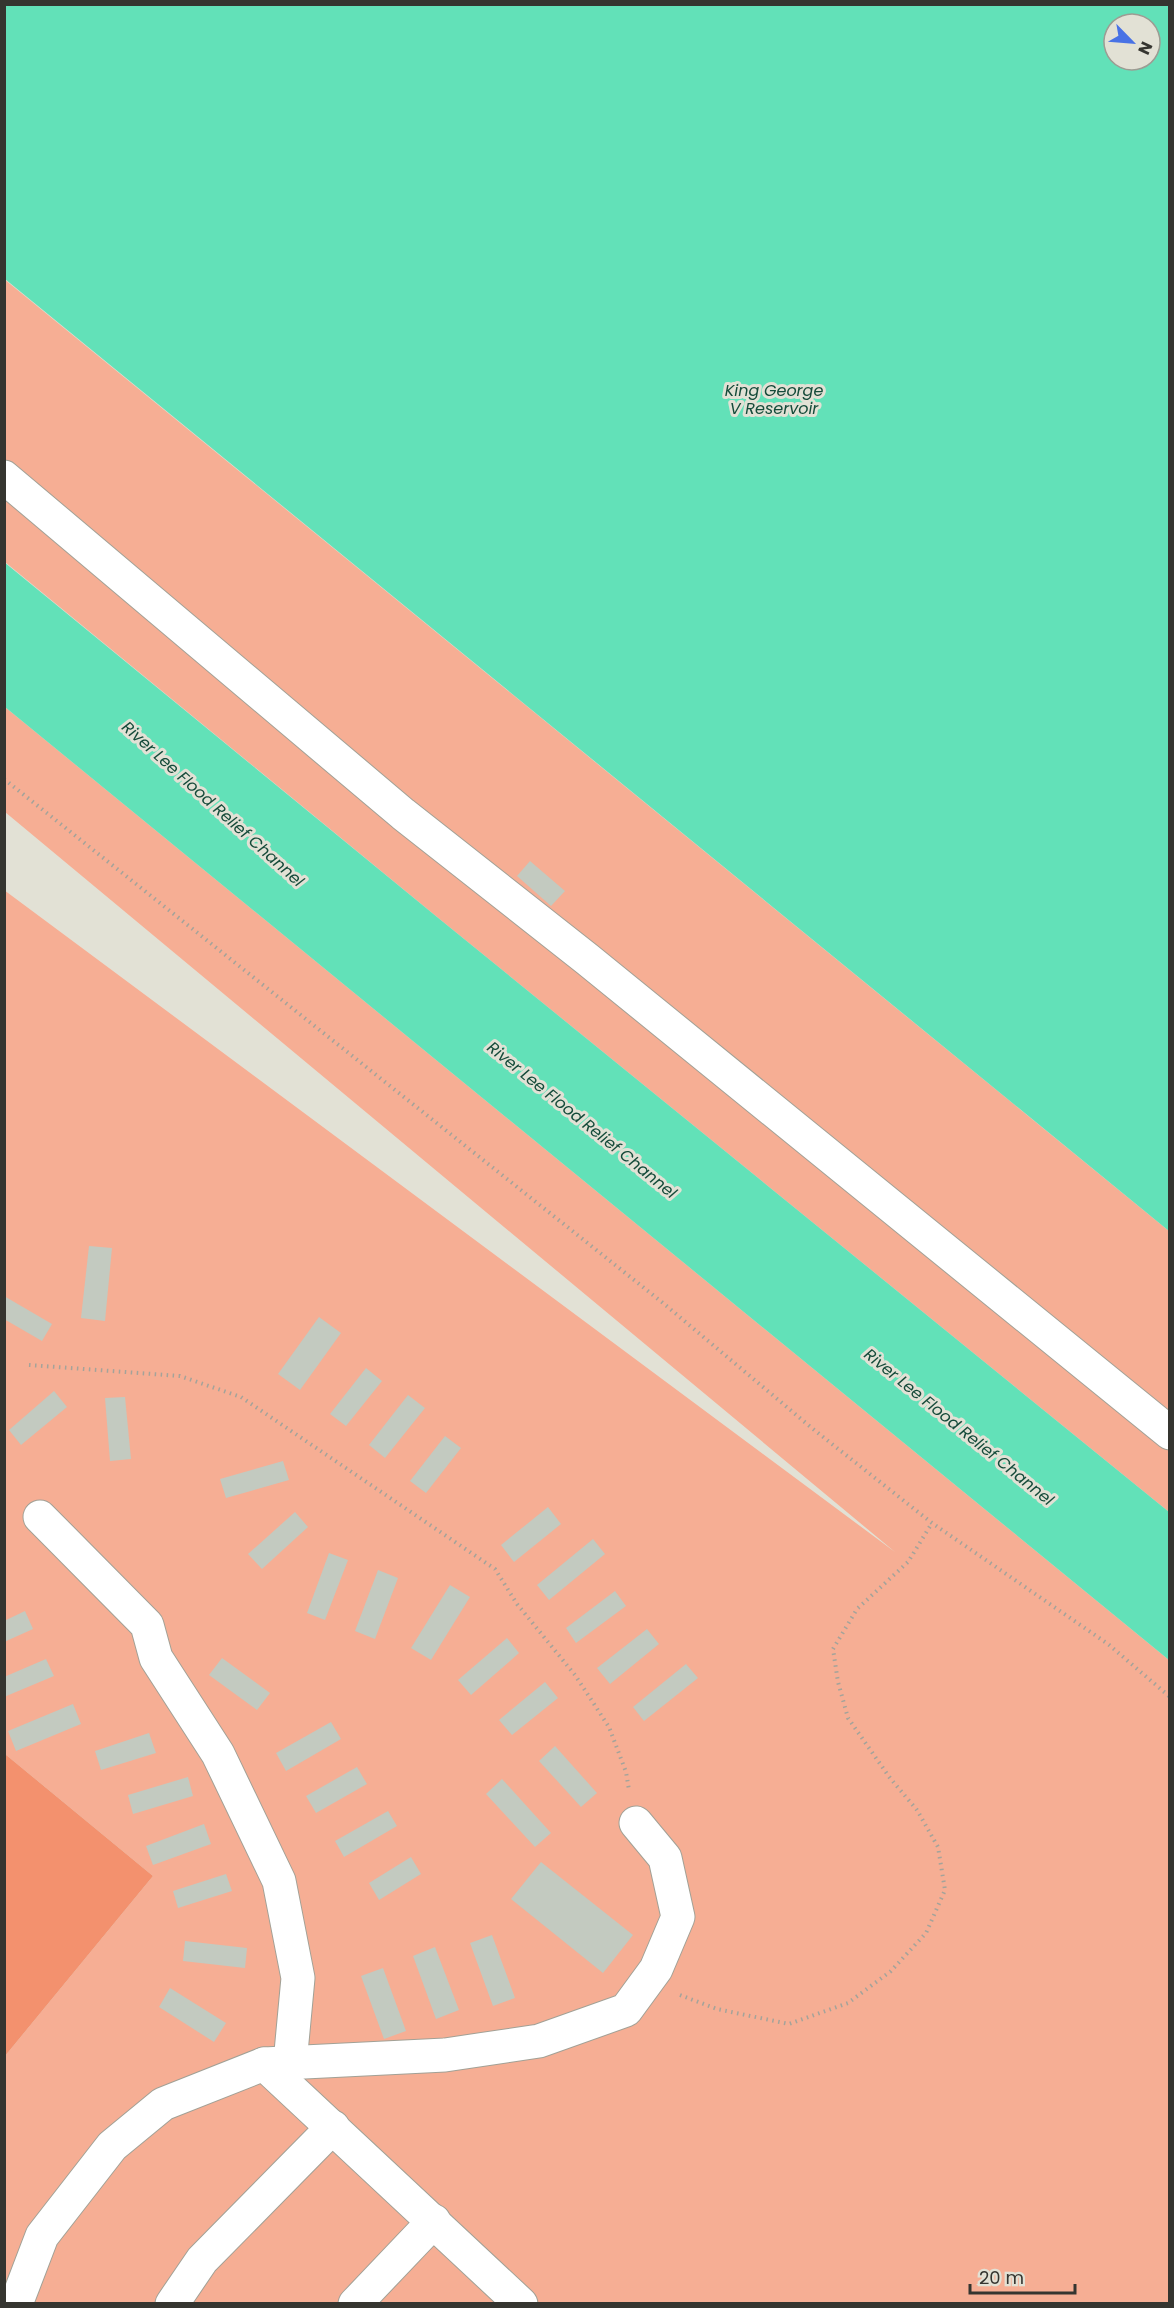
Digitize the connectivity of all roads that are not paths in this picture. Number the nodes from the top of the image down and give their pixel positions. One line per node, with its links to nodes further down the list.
1 (4, 477): 2 (lane)
2 (1170, 1433)
3 (40, 1517): 5 (lane)
4 (636, 1823): 5 (lane)
5 (277, 2063): 6 (lane); 8 (lane)
6 (333, 2127): 7 (lane); 9 (lane)
7 (434, 2221): 10 (lane); 11 (lane)
8 (16, 2304)
9 (172, 2304)
10 (355, 2304)
11 (521, 2304)

